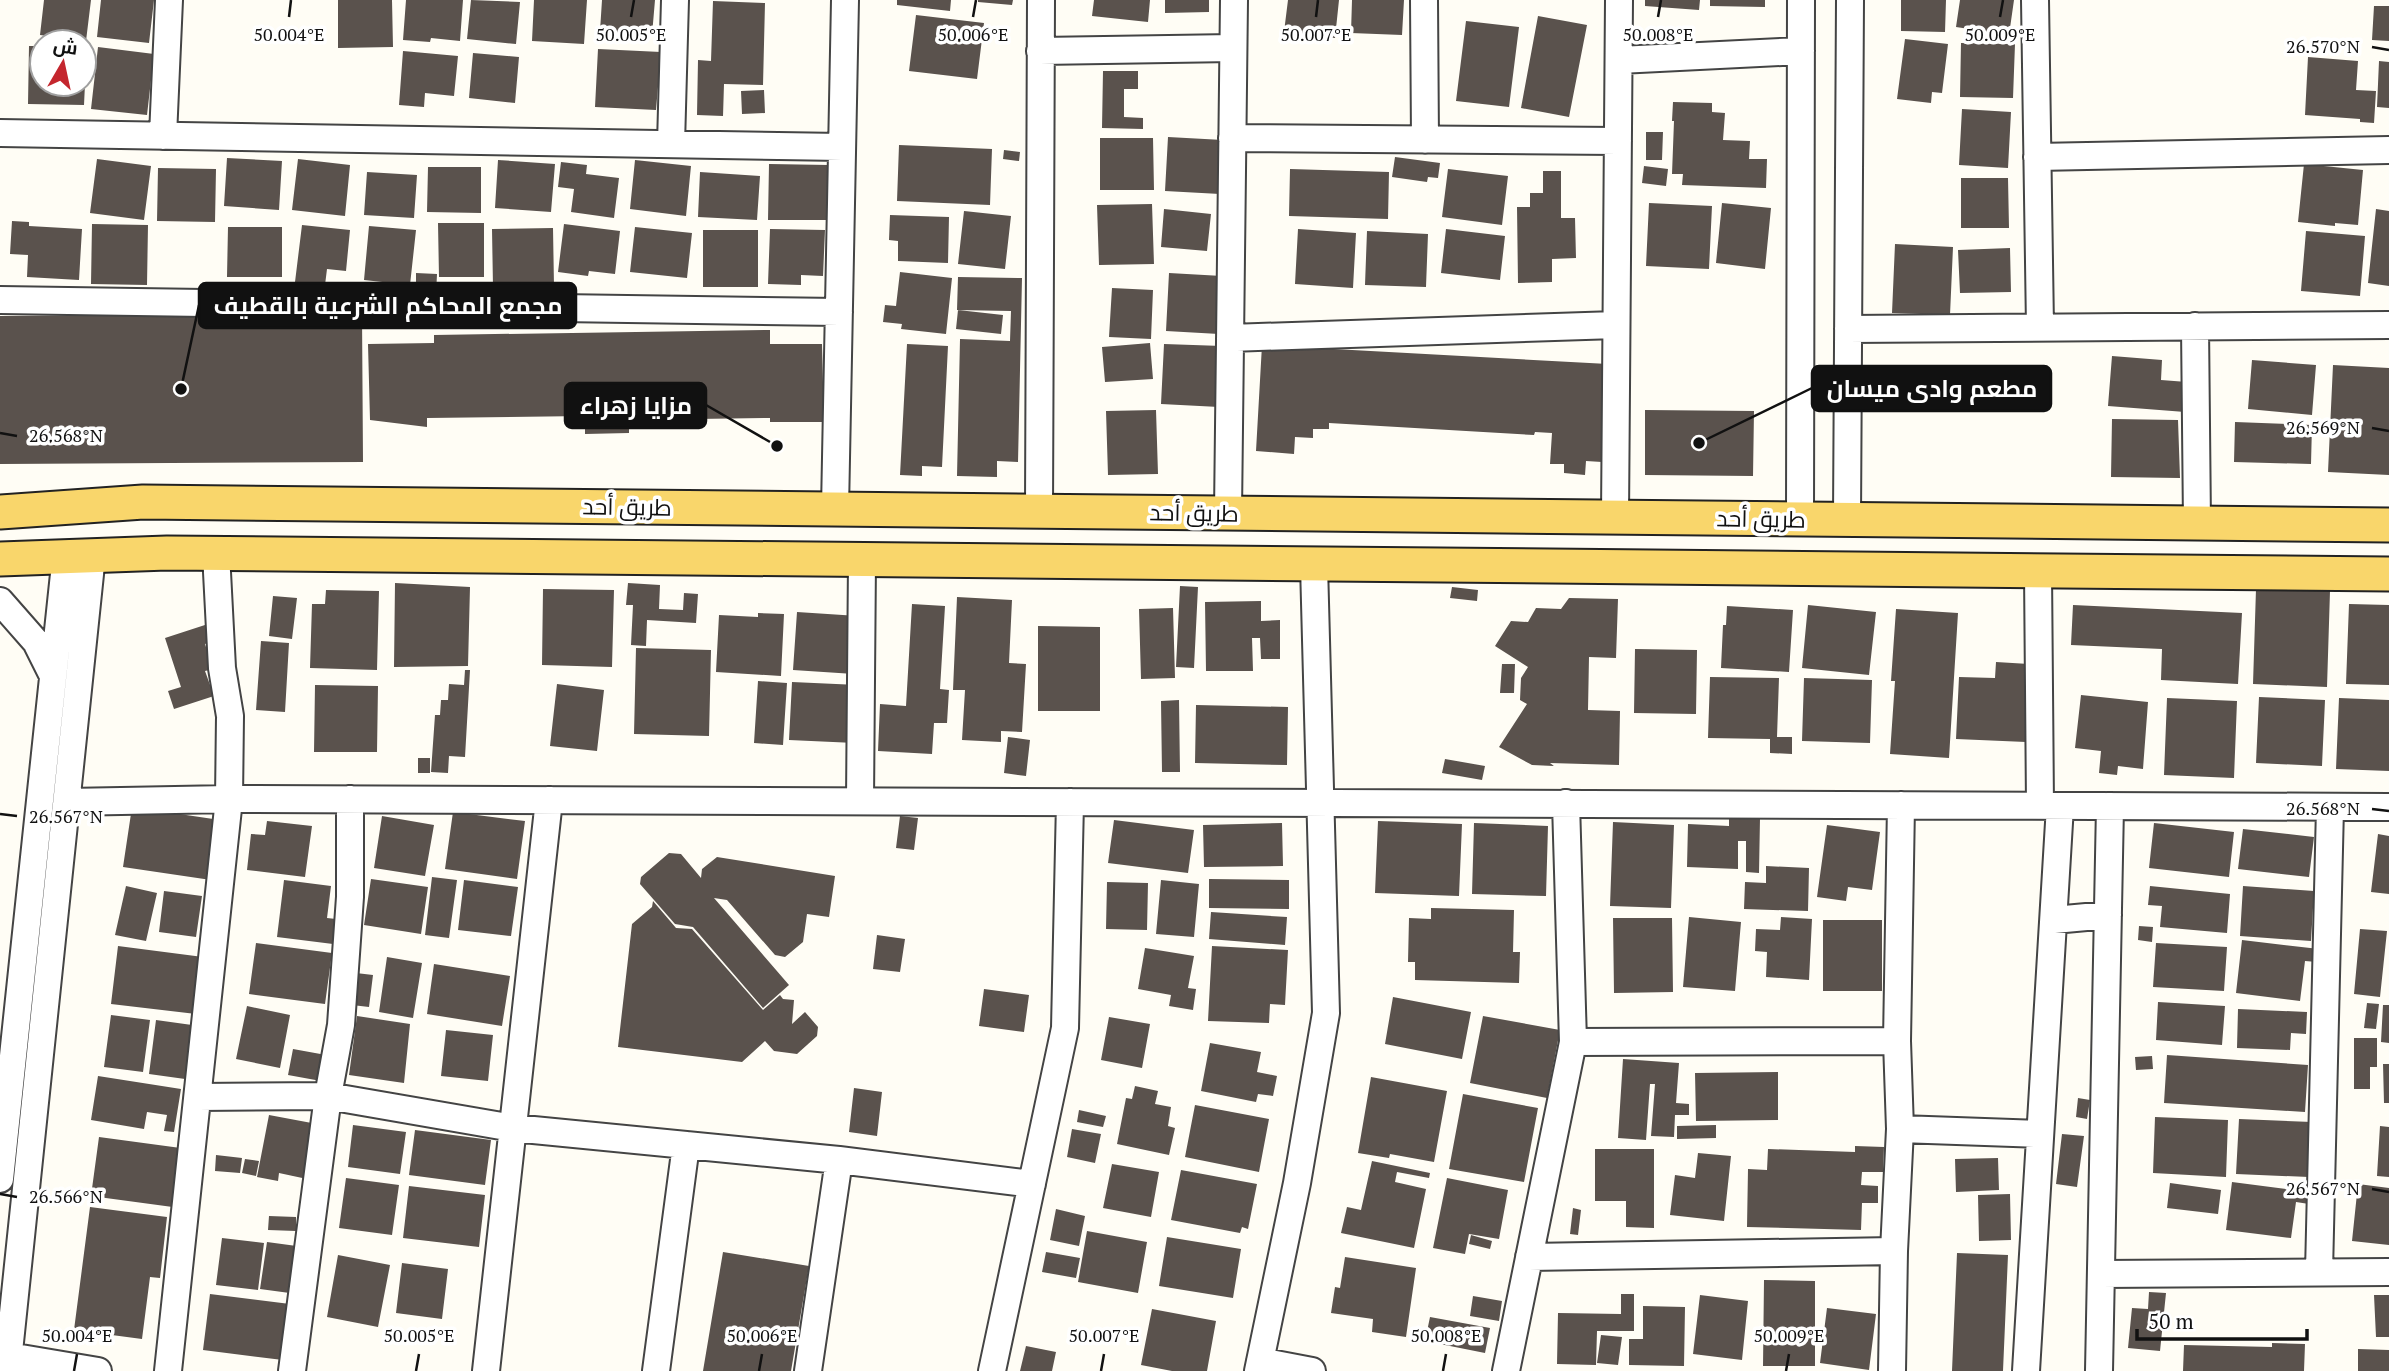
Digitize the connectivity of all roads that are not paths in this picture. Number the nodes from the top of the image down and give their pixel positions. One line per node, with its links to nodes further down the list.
1 (169, 0): 16 (street)
2 (675, 0): 20 (street)
3 (845, 0): 21 (street)
4 (1041, 0): 12 (street)
5 (1234, 0): 11 (street)
6 (1424, 0): 18 (street)
7 (1619, 0): 14 (street)
8 (1801, 0): 13 (street)
9 (1850, 0): 30 (street)
10 (2035, 0): 23 (street)
11 (1233, 48): 12 (street); 17 (street)
12 (1040, 51): 33 (street)
13 (1801, 51): 14 (street); 37 (street)
14 (1619, 60): 19 (street)
15 (0, 134): 16 (street)
16 (163, 136): 20 (street)
17 (1232, 138): 18 (street); 31 (street)
18 (1425, 140): 19 (street)
19 (1618, 141): 26 (street)
20 (671, 144): 21 (street)
21 (842, 147): 25 (street)
22 (2389, 150): 23 (street)
23 (2037, 157): 29 (street)
24 (0, 300): 25 (street)
25 (838, 312): 32 (street)
26 (1616, 325): 31 (street); 36 (street)
27 (2389, 325): 28 (street)
28 (2195, 326): 29 (street); 39 (street)
29 (2040, 327): 30 (street)
30 (1848, 329): 38 (street)
31 (1230, 338): 35 (street)
32 (835, 509): 33 (main road, طريق أحد); 34 (main road, طريق أحد)
33 (1039, 511): 35 (main road, طريق أحد)
34 (0, 512)
35 (1228, 513): 36 (main road, طريق أحد)
36 (1615, 517): 37 (main road, طريق أحد)
37 (1800, 519): 38 (main road, طريق أحد)
38 (1847, 520): 39 (main road, طريق أحد)
39 (2197, 523): 40 (main road, طريق أحد)
40 (2389, 525)
41 (216, 553): 42 (main road); 44 (main road); 50 (street)
42 (79, 555): 43 (main road); 49 (street); 54 (street)
43 (0, 559)
44 (862, 560): 45 (main road); 53 (street)
45 (1314, 565): 46 (main road); 56 (street)
46 (2038, 572): 47 (main road); 59 (street)
47 (2389, 573)
48 (0, 601): 49 (street)
49 (54, 676): 74 (street)
50 (229, 799): 51 (street); 54 (street); 68 (street)
51 (350, 799): 52 (street); 67 (street)
52 (549, 800): 53 (street); 69 (street)
53 (860, 801): 55 (street)
54 (67, 802): 81 (street)
55 (1070, 802): 56 (street); 75 (street)
56 (1320, 802): 57 (street); 82 (street)
57 (1566, 803): 58 (street); 66 (street)
58 (1901, 805): 59 (street); 65 (street)
59 (2050, 806): 60 (street); 64 (street)
60 (2110, 806): 61 (street); 63 (street)
61 (2330, 807): 62 (street); 78 (street)
62 (2389, 807)
63 (2108, 915): 64 (street); 80 (street)
64 (2054, 920): 71 (street)
65 (1897, 1041): 66 (street); 70 (street)
66 (1573, 1042): 77 (street)
67 (328, 1096): 68 (street); 69 (street); 85 (street)
68 (198, 1097): 84 (street)
69 (513, 1128): 72 (street); 86 (street)
70 (1900, 1129): 71 (street); 76 (street)
71 (2040, 1134): 93 (street)
72 (687, 1145): 73 (street); 87 (street)
73 (839, 1160): 75 (street); 88 (street)
74 (0, 1179)
75 (1032, 1184): 89 (street)
76 (1894, 1251): 77 (street); 92 (street)
77 (1529, 1257): 91 (street)
78 (2319, 1272): 79 (street); 80 (street)
79 (2389, 1272)
80 (2101, 1274): 94 (street)
81 (8, 1364): 83 (street)
82 (1259, 1366): 90 (street)
83 (98, 1371)
84 (168, 1371)
85 (292, 1371)
86 (486, 1371)
87 (656, 1371)
88 (808, 1371)
89 (992, 1371)
90 (1312, 1371)
91 (1506, 1371)
92 (1892, 1371)
93 (2026, 1371)
94 (2099, 1371)

